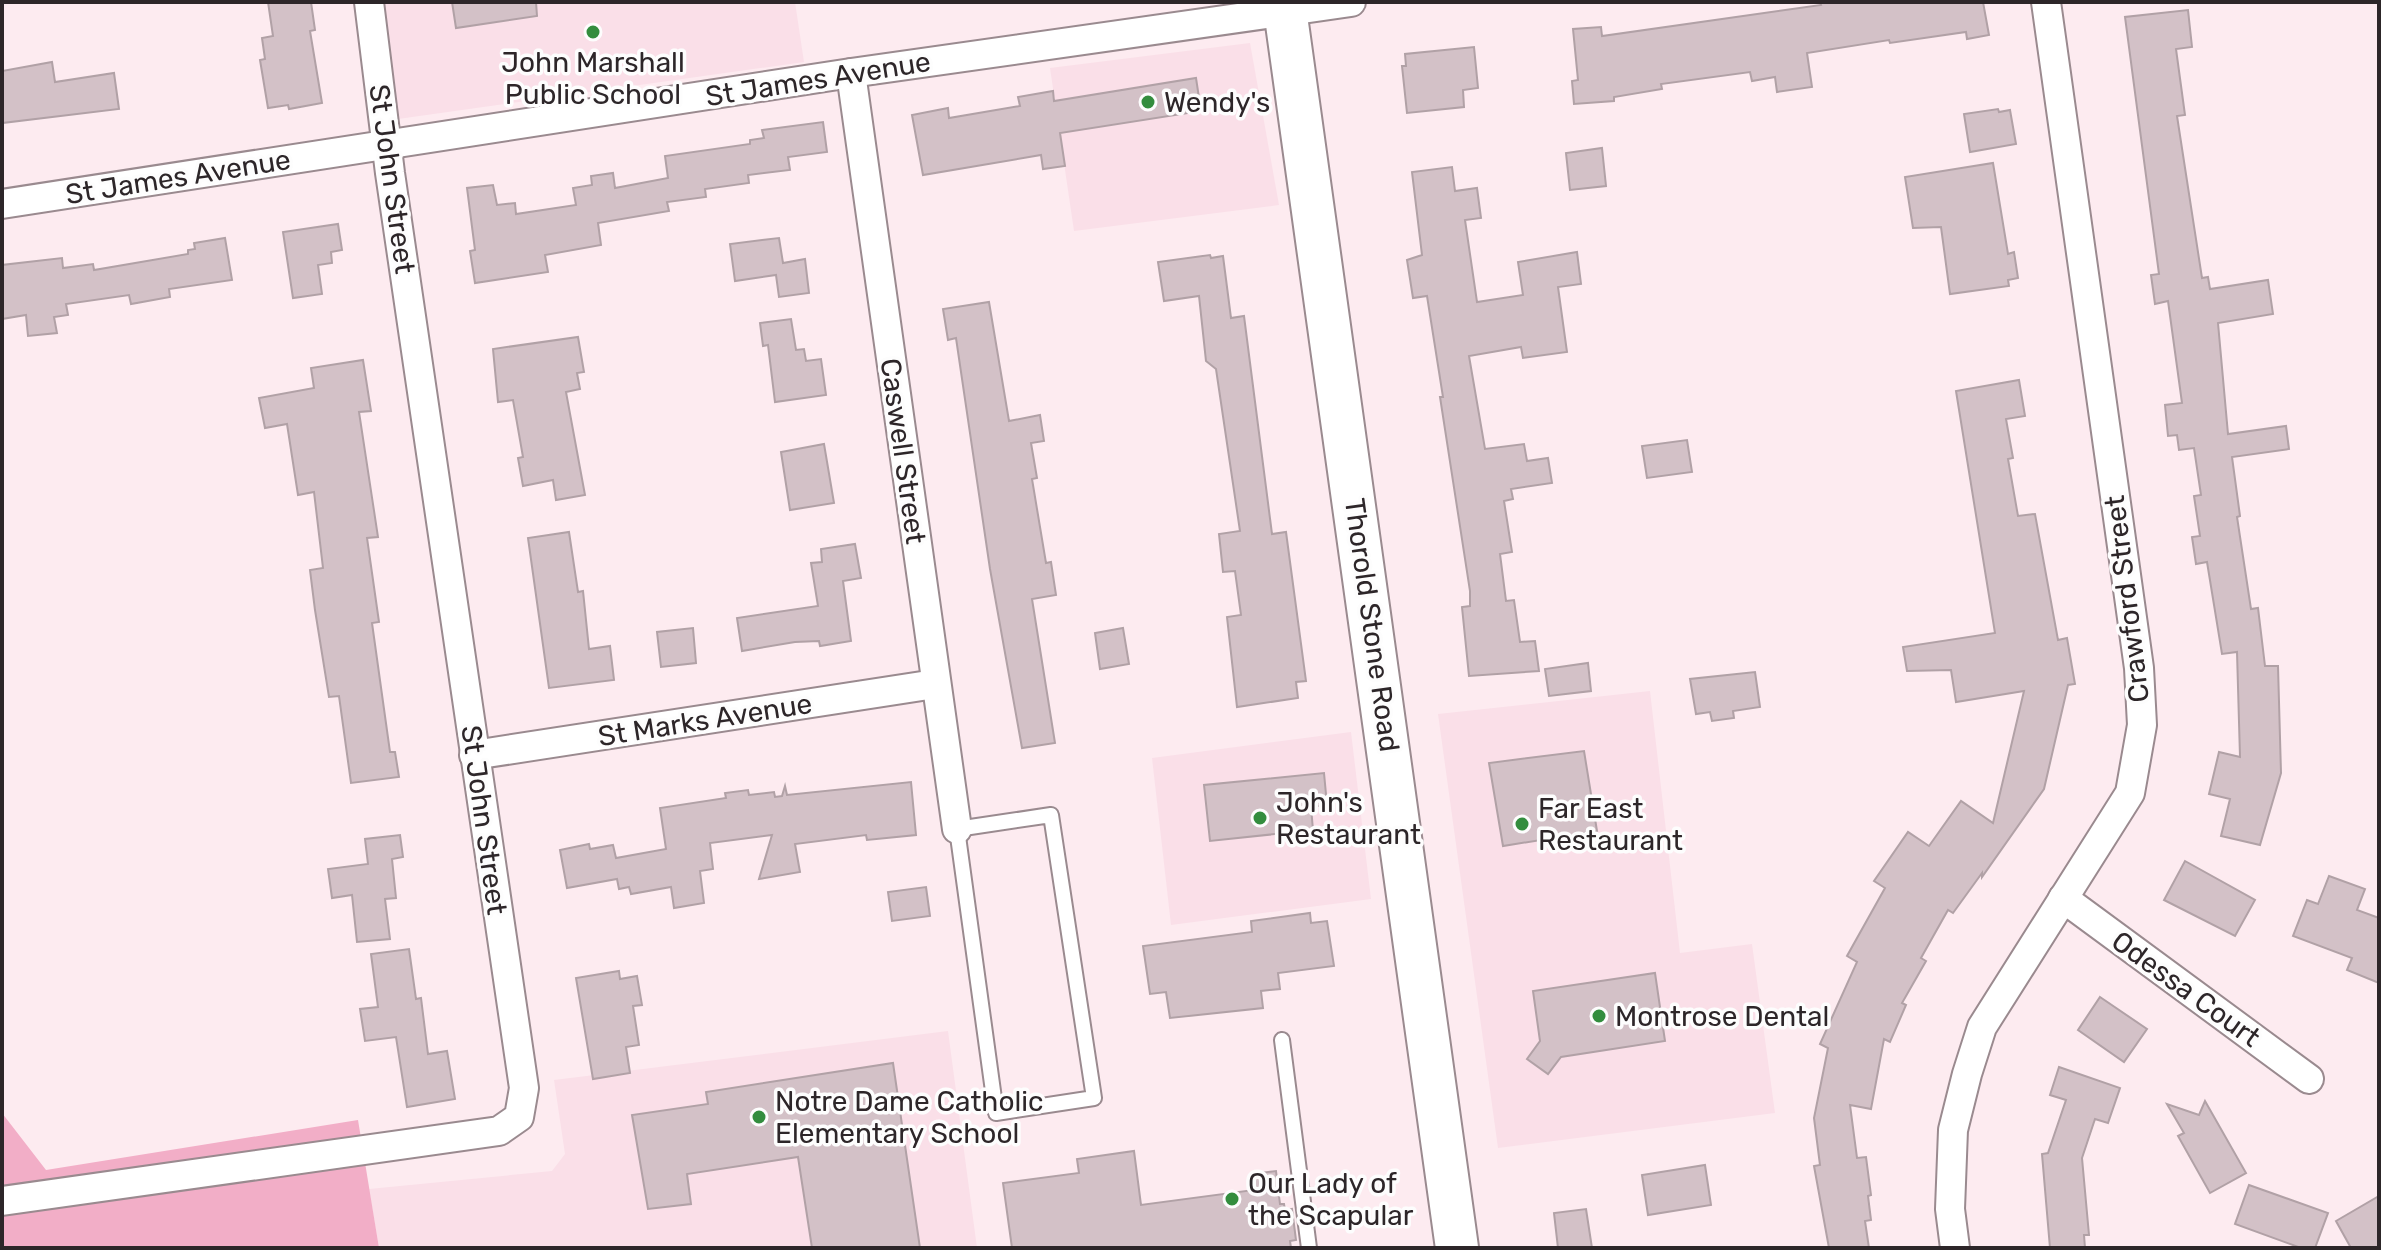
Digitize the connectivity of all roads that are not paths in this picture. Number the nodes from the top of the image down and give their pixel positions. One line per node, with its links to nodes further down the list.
1 (369, 2): 6 (street, St John Street)
2 (1351, 2): 4 (street, St James Avenue)
3 (2046, 2): 11 (street, Crawford Street)
4 (1285, 7): 5 (street, St James Avenue); 16 (main road, Thorold Stone Road)
5 (851, 73): 6 (street, St James Avenue); 8 (street, Caswell Street)
6 (387, 146): 7 (street, St James Avenue); 9 (street, St John Street)
7 (2, 204)
8 (935, 684): 9 (street, St Marks Avenue); 10 (street, Caswell Street)
9 (474, 755): 14 (street, St John Street)
10 (957, 829): 10 (lane)
11 (2063, 898): 13 (street, Odessa Court); 17 (street, Crawford Street)
12 (1282, 1040): 15 (lane)
13 (2309, 1079)
14 (2, 1201)
15 (1309, 1248)
16 (1457, 1248)
17 (1955, 1248)

